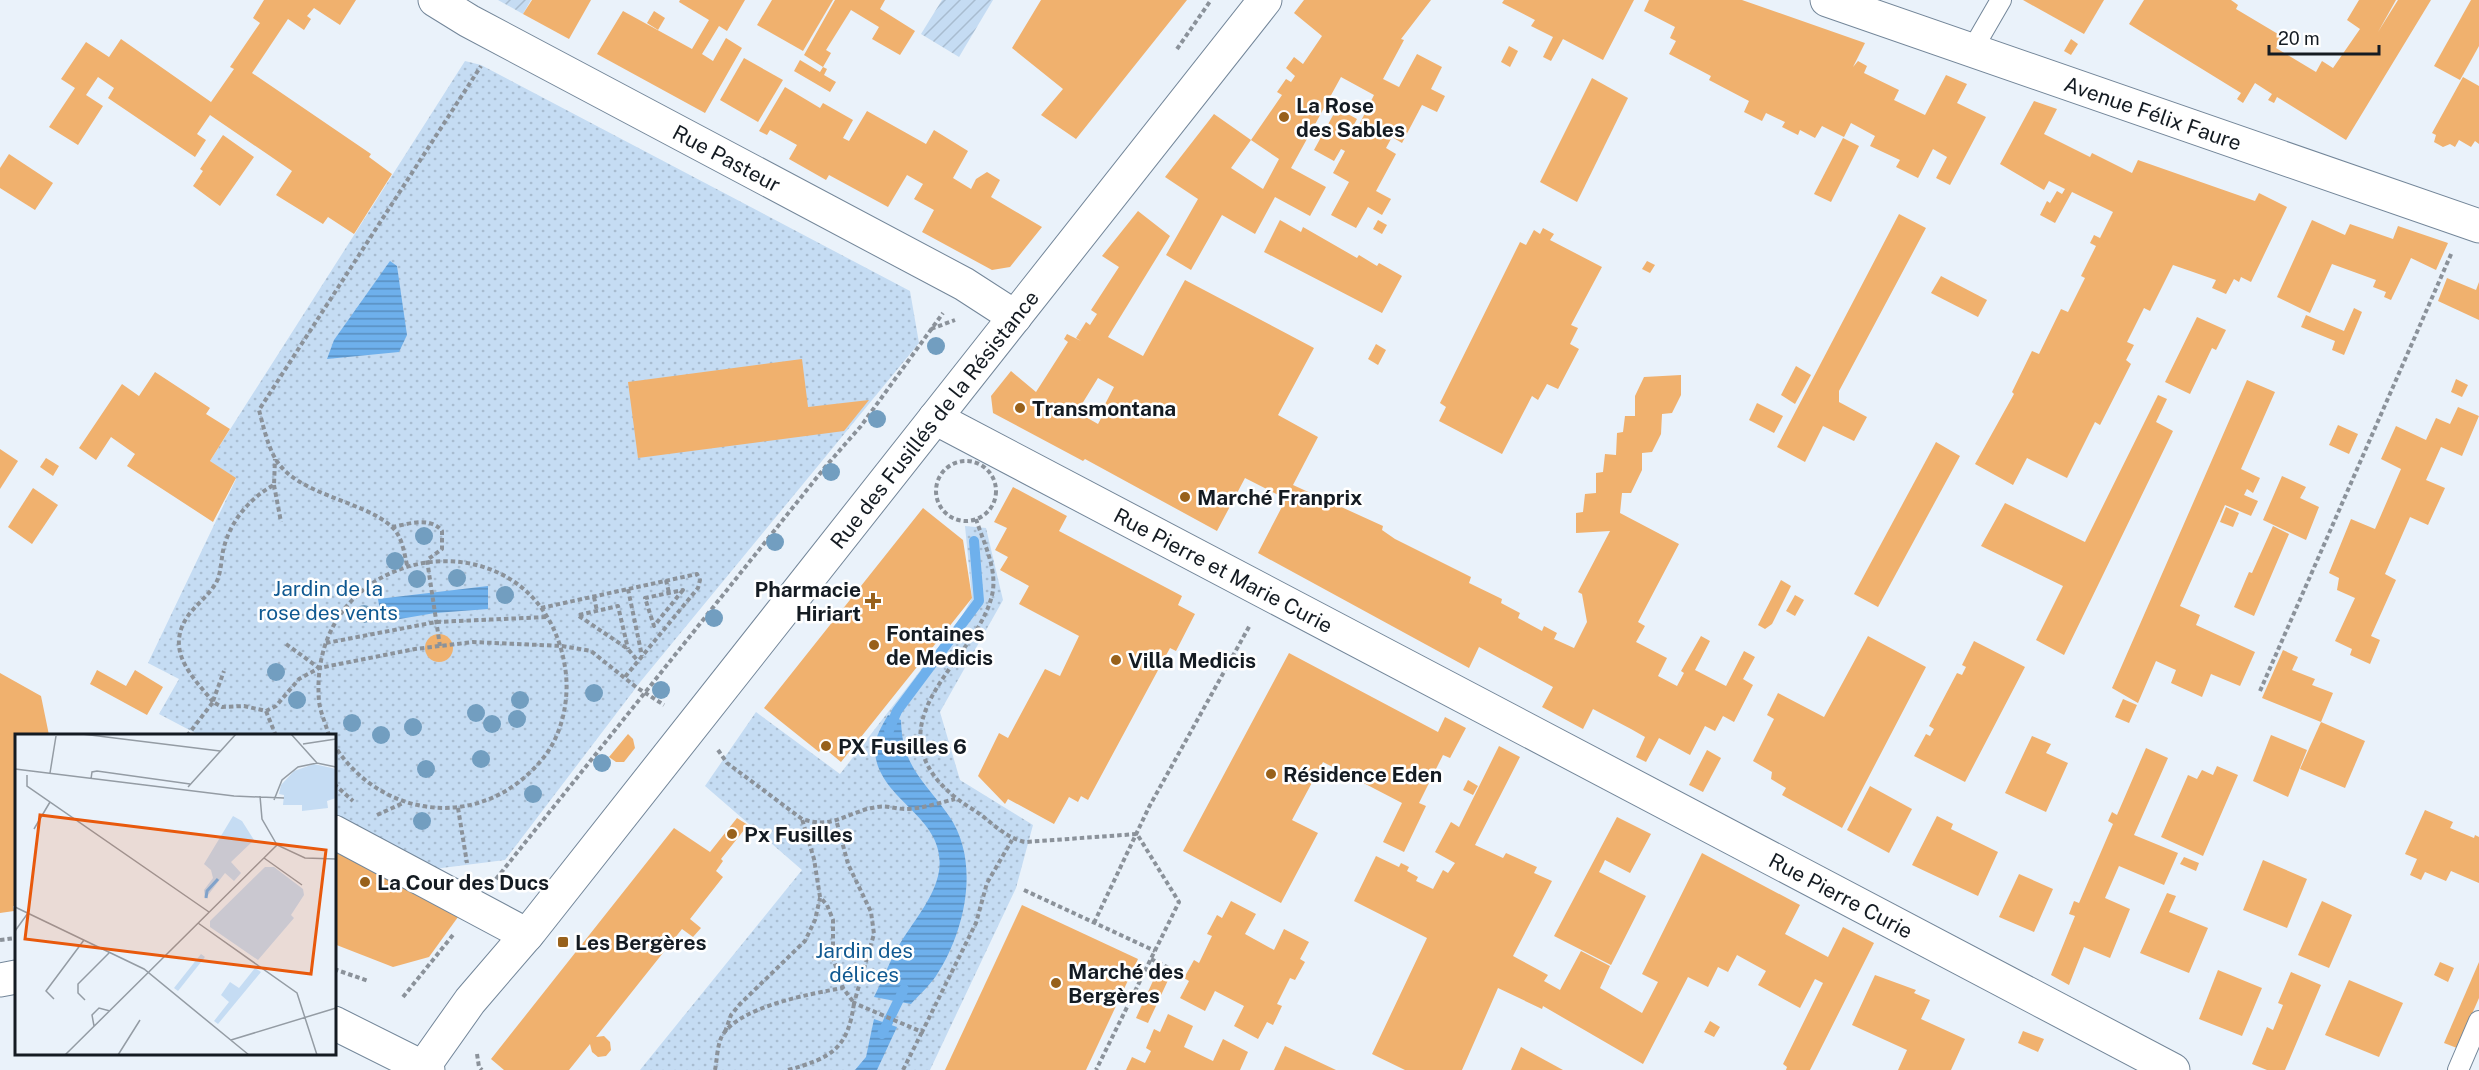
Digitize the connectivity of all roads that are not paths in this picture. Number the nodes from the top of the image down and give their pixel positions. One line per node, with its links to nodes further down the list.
1 (435, 0): 7 (street, Rue Pasteur)
2 (1265, 0): 7 (street, Rue des Fusillés de la Résistance)
3 (1827, 0): 5 (street, Avenue Félix Faure)
4 (2001, 0): 5 (lane)
5 (1972, 50): 6 (street, Avenue Félix Faure)
6 (2472, 224)
7 (1015, 317): 8 (street, Rue des Fusillés de la Résistance)
8 (935, 418): 9 (street, Rue Pierre et Marie Curie); 11 (street, Rue des Fusillés de la Résistance)
9 (1512, 721): 17 (street, Rue Pierre Curie)
10 (336, 833): 11 (street)
11 (527, 935): 16 (street, Rue des Fusillés de la Résistance)
12 (15, 977): 13 (street)
13 (0, 980)
14 (2479, 1021): 18 (lane)
15 (336, 1024): 16 (street)
16 (426, 1068)
17 (2173, 1070)
18 (2458, 1070)

